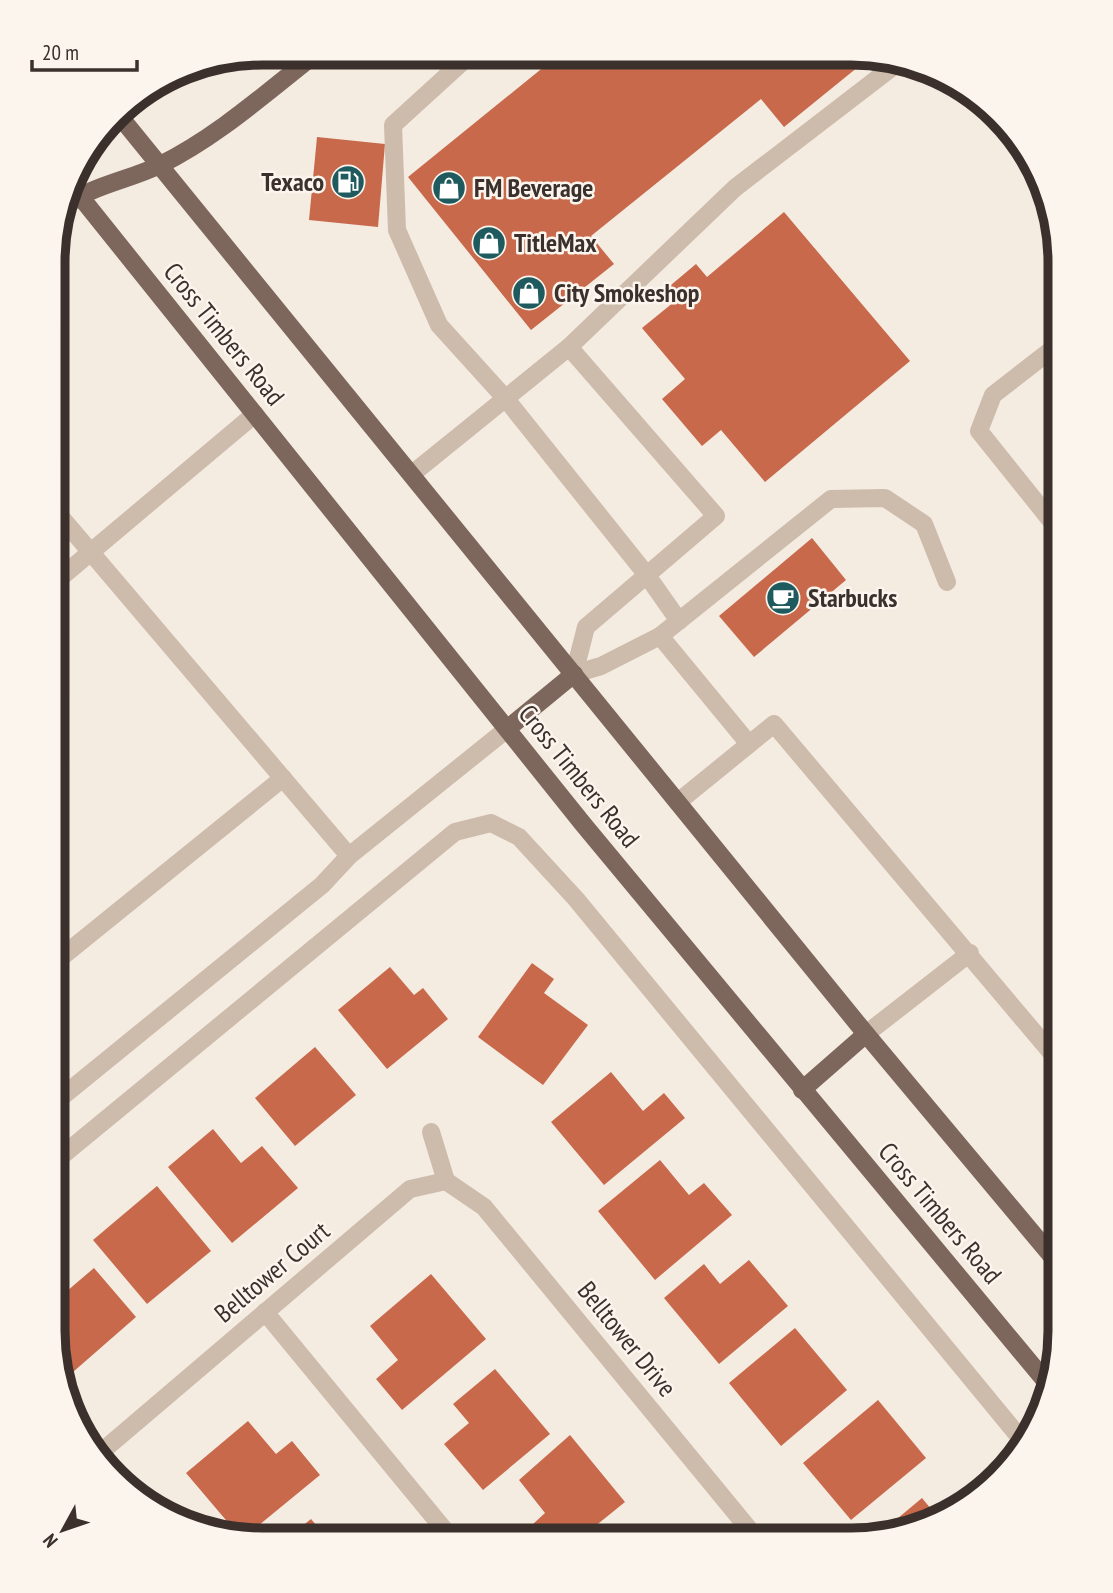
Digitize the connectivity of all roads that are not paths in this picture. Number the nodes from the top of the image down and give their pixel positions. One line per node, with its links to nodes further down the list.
1 (302, 65): 5 (main road)
2 (459, 65): 10 (street)
3 (890, 69): 8 (street)
4 (123, 121): 5 (main road)
5 (160, 166): 6 (main road); 12 (main road)
6 (79, 189)
7 (77, 193): 11 (main road, Cross Timbers Road)
8 (569, 346): 10 (street); 17 (street)
9 (1048, 352): 13 (street)
10 (506, 399): 12 (street); 17 (street)
11 (255, 414): 15 (street); 22 (main road, Cross Timbers Road)
12 (412, 474): 21 (main road)
13 (1048, 517)
14 (65, 522): 15 (street)
15 (91, 552): 16 (street); 24 (street)
16 (65, 574)
17 (646, 574): 19 (street); 21 (street)
18 (947, 582): 19 (street)
19 (679, 621): 20 (street)
20 (660, 636): 21 (street); 23 (street)
21 (574, 674): 22 (main road); 25 (main road)
22 (508, 729): 26 (street); 31 (main road, Cross Timbers Road)
23 (749, 744): 25 (street); 27 (street)
24 (283, 778): 26 (street); 28 (street)
25 (678, 802): 29 (main road)
26 (349, 856): 32 (street)
27 (970, 953): 29 (street); 30 (street)
28 (65, 954)
29 (866, 1034): 31 (main road); 36 (main road)
30 (1048, 1048)
31 (802, 1090): 38 (main road, Cross Timbers Road)
32 (65, 1094)
33 (431, 1132): 35 (street)
34 (65, 1153): 39 (street)
35 (446, 1181): 37 (street, Belltower Court); 42 (street, Belltower Drive)
36 (1048, 1252)
37 (265, 1312): 40 (street, Belltower Court); 41 (street)
38 (1042, 1377)
39 (1018, 1436)
40 (105, 1449)
41 (443, 1528)
42 (748, 1528)

